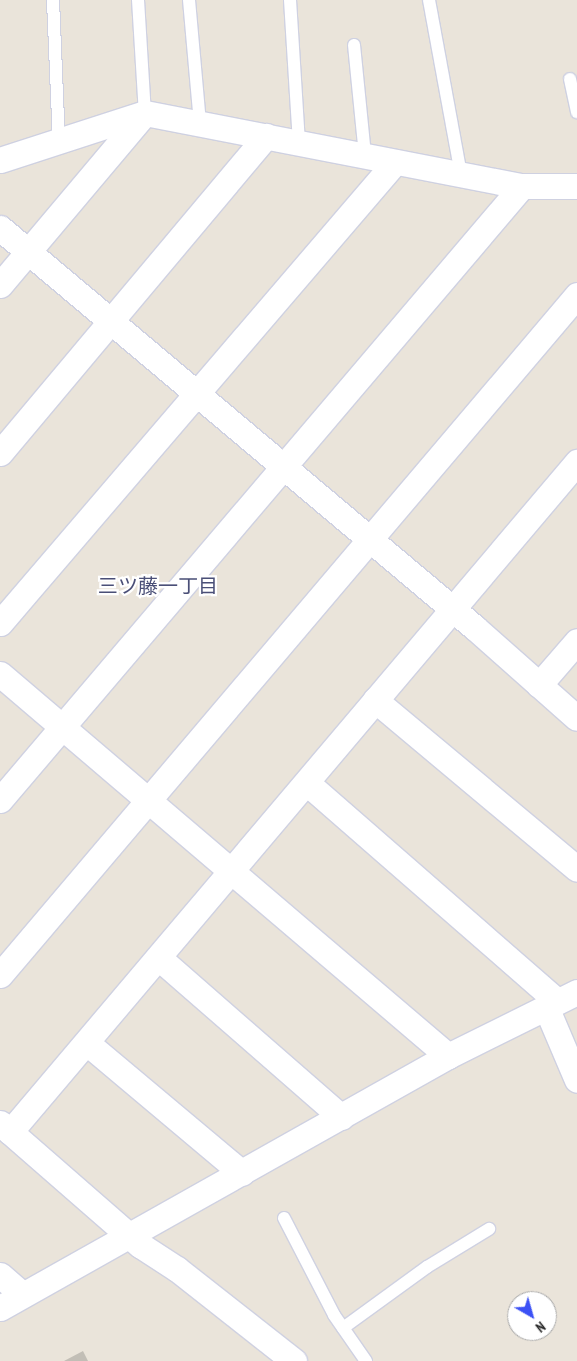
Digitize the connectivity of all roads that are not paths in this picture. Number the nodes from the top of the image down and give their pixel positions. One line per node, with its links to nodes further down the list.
1 (53, 0): 12 (lane)
2 (138, 0): 9 (lane)
3 (189, 0): 10 (lane)
4 (290, 0): 13 (lane)
5 (429, 0): 17 (lane)
6 (354, 45): 14 (lane)
7 (570, 79): 8 (lane)
8 (577, 112)
9 (145, 113): 10 (street); 12 (street); 21 (street)
10 (200, 124): 11 (street)
11 (266, 136): 13 (street); 24 (street)
12 (59, 141): 15 (street)
13 (298, 143): 14 (street)
14 (364, 156): 16 (street)
15 (0, 160)
16 (395, 162): 17 (street); 25 (street)
17 (461, 174): 18 (street)
18 (522, 186): 19 (street); 28 (street)
19 (577, 186)
20 (0, 228): 21 (street)
21 (28, 252): 22 (street); 24 (street)
22 (0, 285)
23 (577, 295): 29 (street)
24 (112, 322): 25 (street); 26 (street)
25 (197, 393): 28 (street); 31 (street)
26 (0, 454)
27 (577, 462): 30 (street)
28 (284, 467): 29 (street); 37 (street)
29 (369, 539): 30 (street); 40 (street)
30 (451, 608): 34 (street); 35 (street)
31 (0, 623)
32 (577, 641): 34 (street)
33 (0, 674): 37 (street)
34 (539, 685): 36 (street)
35 (375, 700): 38 (street); 41 (street)
36 (577, 718)
37 (64, 726): 39 (street); 40 (street)
38 (306, 783): 42 (street); 45 (street)
39 (0, 800)
40 (149, 801): 42 (street); 44 (street)
41 (577, 869)
42 (232, 873): 43 (street); 47 (street)
43 (159, 958): 46 (street); 49 (street)
44 (0, 975)
45 (560, 1000): 47 (street); 48 (street)
46 (87, 1044): 50 (street); 51 (street)
47 (448, 1056): 49 (street)
48 (577, 1080)
49 (341, 1116): 51 (street)
50 (5, 1128): 54 (street)
51 (242, 1173): 54 (street)
52 (284, 1218): 58 (lane)
53 (489, 1229): 58 (lane)
54 (129, 1236): 56 (street); 59 (street)
55 (0, 1276): 56 (street)
56 (24, 1295): 57 (street)
57 (0, 1308)
58 (343, 1328): 60 (lane)
59 (294, 1361)
60 (366, 1361)

